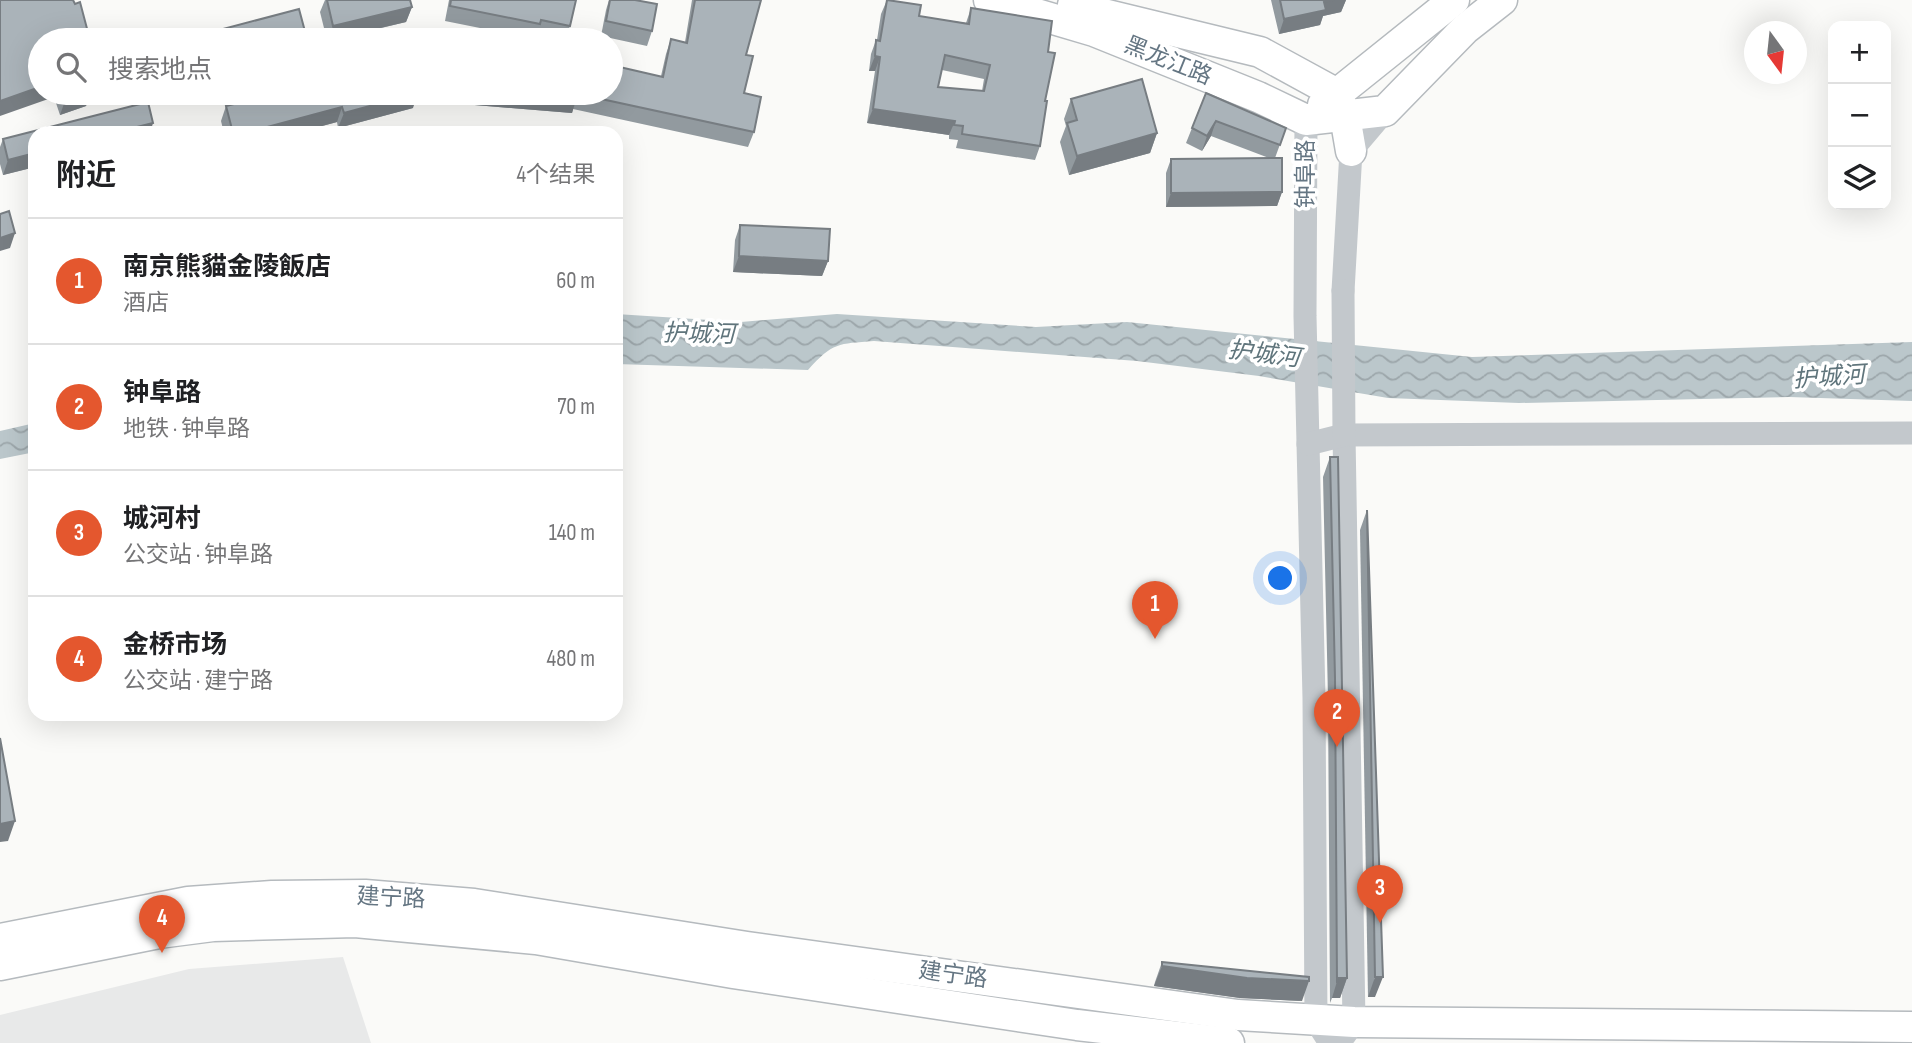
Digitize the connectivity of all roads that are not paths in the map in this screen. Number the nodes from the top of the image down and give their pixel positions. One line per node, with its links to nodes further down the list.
1 (989, 0): 7 (main road, 黑龙江路)
2 (1059, 0): 5 (main road, 黑龙江路)
3 (1454, 0): 5 (main road, 钟阜路)
4 (1502, 0): 6 (main road, 钟阜路)
5 (1341, 105): 6 (main road); 7 (main road, 钟阜路); 8 (main road)
6 (1385, 111): 8 (street, 钟阜路)
7 (1306, 120): 11 (street, 钟阜路)
8 (1351, 151): 10 (street, 钟阜路, bridge)
9 (1912, 433): 10 (street)
10 (1344, 435): 11 (street); 16 (street, 钟阜路)
11 (1308, 444): 15 (street, 钟阜路)
12 (0, 939): 15 (main road, 建宁路)
13 (0, 965): 17 (main road, 建宁路)
14 (1912, 1027): 16 (main road, 建宁路)
15 (1323, 1032): 16 (main road, 建宁路)
16 (1346, 1033)
17 (1229, 1043)

